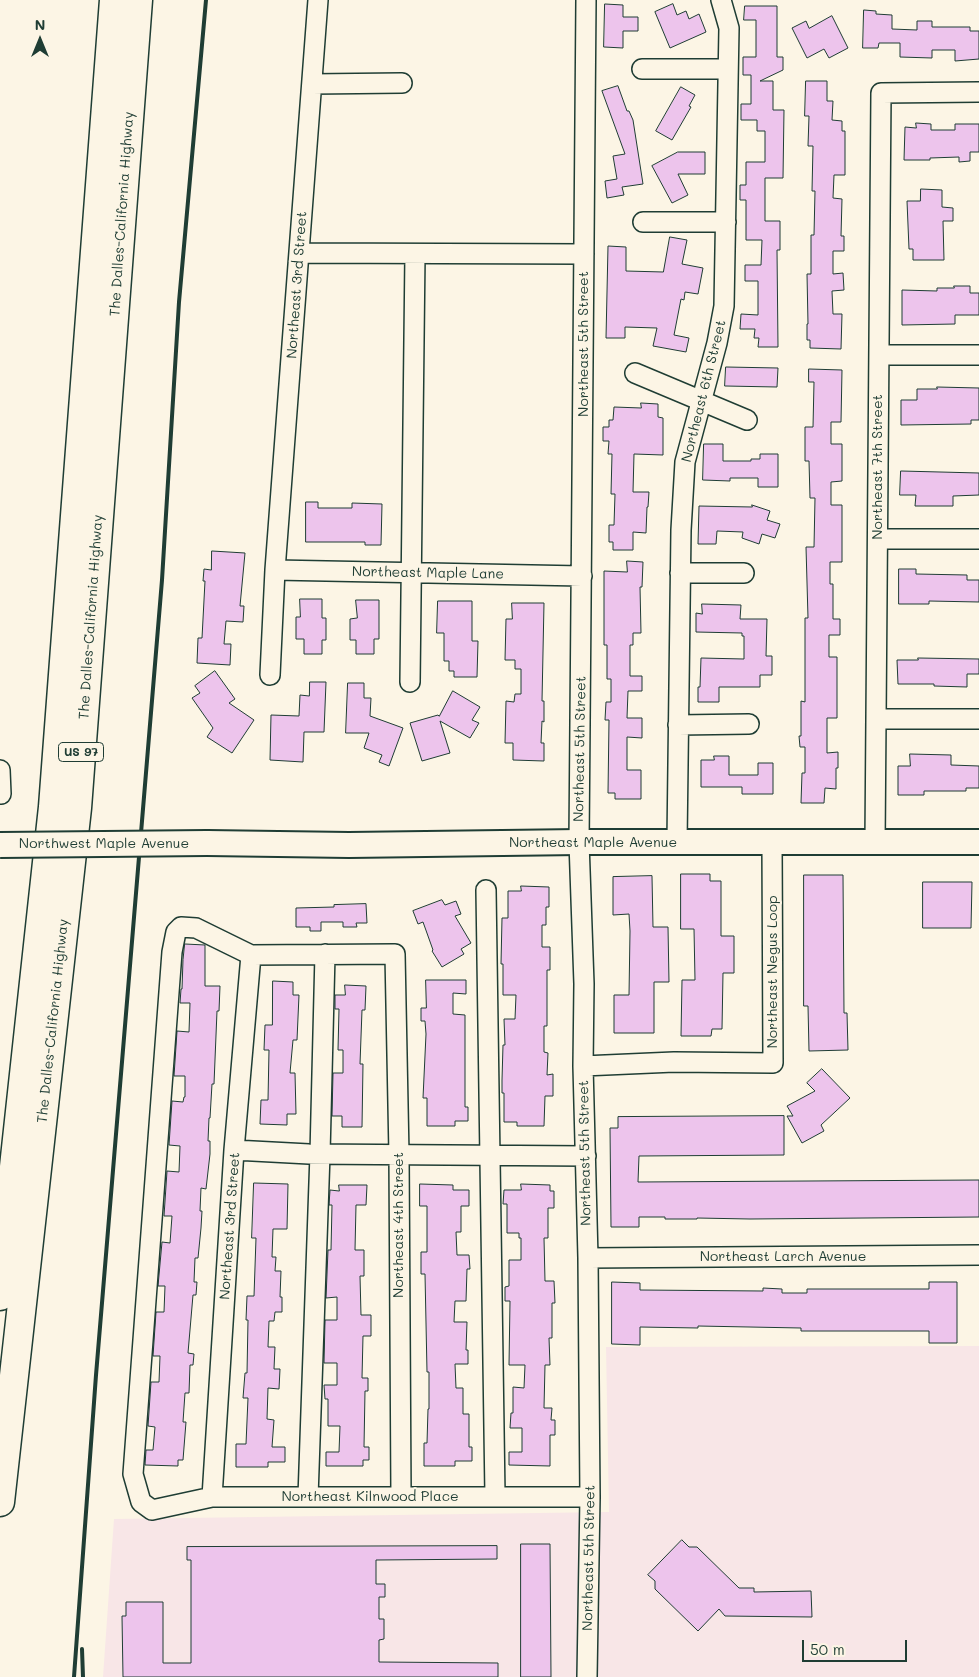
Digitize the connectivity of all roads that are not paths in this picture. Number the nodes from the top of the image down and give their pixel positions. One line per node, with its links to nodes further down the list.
1 (114, 0): 54 (highway, The Dalles-California Highway / US 97)
2 (138, 0): 61 (highway, The Dalles-California Highway / US 97)
3 (318, 0): 8 (street, Northeast 3rd Street)
4 (586, 0): 15 (street, Northeast 5th Street)
5 (721, 0): 7 (street, Northeast 6th Street)
6 (642, 68): 7 (street)
7 (728, 69): 12 (street, Northeast 6th Street)
8 (312, 84): 9 (street); 13 (street, Northeast 3rd Street)
9 (402, 84)
10 (979, 92): 16 (street, Northeast 7th Street)
11 (643, 222): 12 (street)
12 (726, 222): 19 (street, Northeast 6th Street)
13 (299, 253): 14 (street); 23 (street, Northeast 3rd Street)
14 (415, 254): 15 (street); 24 (street)
15 (584, 254): 27 (street, Northeast 5th Street)
16 (879, 355): 17 (street); 21 (street, Northeast 7th Street)
17 (979, 355)
18 (635, 374): 19 (street)
19 (701, 401): 20 (street); 26 (street, Northeast 6th Street)
20 (747, 420)
21 (878, 539): 22 (street); 30 (street, Northeast 7th Street)
22 (979, 539)
23 (275, 570): 24 (street, Northeast Maple Lane); 28 (street, Northeast 3rd Street)
24 (412, 572): 27 (street, Northeast Maple Lane); 29 (street)
25 (744, 572): 26 (street)
26 (680, 573): 33 (street, Northeast 6th Street)
27 (582, 576): 36 (street, Northeast 5th Street)
28 (270, 675)
29 (410, 682)
30 (876, 719): 31 (street); 39 (street, Northeast 7th Street)
31 (979, 719)
32 (750, 724): 33 (street)
33 (678, 725): 37 (street, Northeast 6th Street)
34 (0, 770): 35 (street)
35 (1, 794)
36 (579, 842): 37 (main road, Northeast Maple Avenue); 41 (main road, Northeast Maple Avenue); 46 (street, Northeast 5th Street)
37 (677, 842): 38 (main road, Northeast Maple Avenue)
38 (772, 842): 39 (main road, Northeast Maple Avenue); 46 (street, Northeast Negus Loop)
39 (875, 842): 40 (main road, Northeast Maple Avenue)
40 (979, 842)
41 (207, 843): 42 (main road, Northwest Maple Avenue, bridge)
42 (0, 845)
43 (486, 890): 50 (street)
44 (325, 954): 45 (street); 48 (street); 49 (street, Northeast 4th Street)
45 (252, 955): 47 (street, Northeast 3rd Street); 57 (street, Northeast Kilnwood Place)
46 (583, 1066): 51 (street, Northeast 5th Street)
47 (234, 1150): 48 (street); 57 (street, Northeast 3rd Street)
48 (320, 1154): 49 (street); 58 (street)
49 (399, 1155): 50 (street); 59 (street, Northeast 4th Street)
50 (490, 1155): 51 (street); 56 (street)
51 (586, 1156): 53 (street, Northeast 5th Street)
52 (979, 1255): 53 (street, Northeast Larch Avenue)
53 (588, 1258): 60 (street, Northeast 5th Street)
54 (2, 1261): 55 (highway, The Dalles-California Highway / US 97)
55 (0, 1296)
56 (495, 1496): 59 (street, Northeast Kilnwood Place); 60 (street, Northeast Kilnwood Place)
57 (212, 1497): 58 (street, Northeast Kilnwood Place)
58 (308, 1497): 59 (street, Northeast Kilnwood Place)
59 (401, 1497)
60 (590, 1497): 62 (street, Northeast 5th Street)
61 (0, 1502)
62 (587, 1677)

